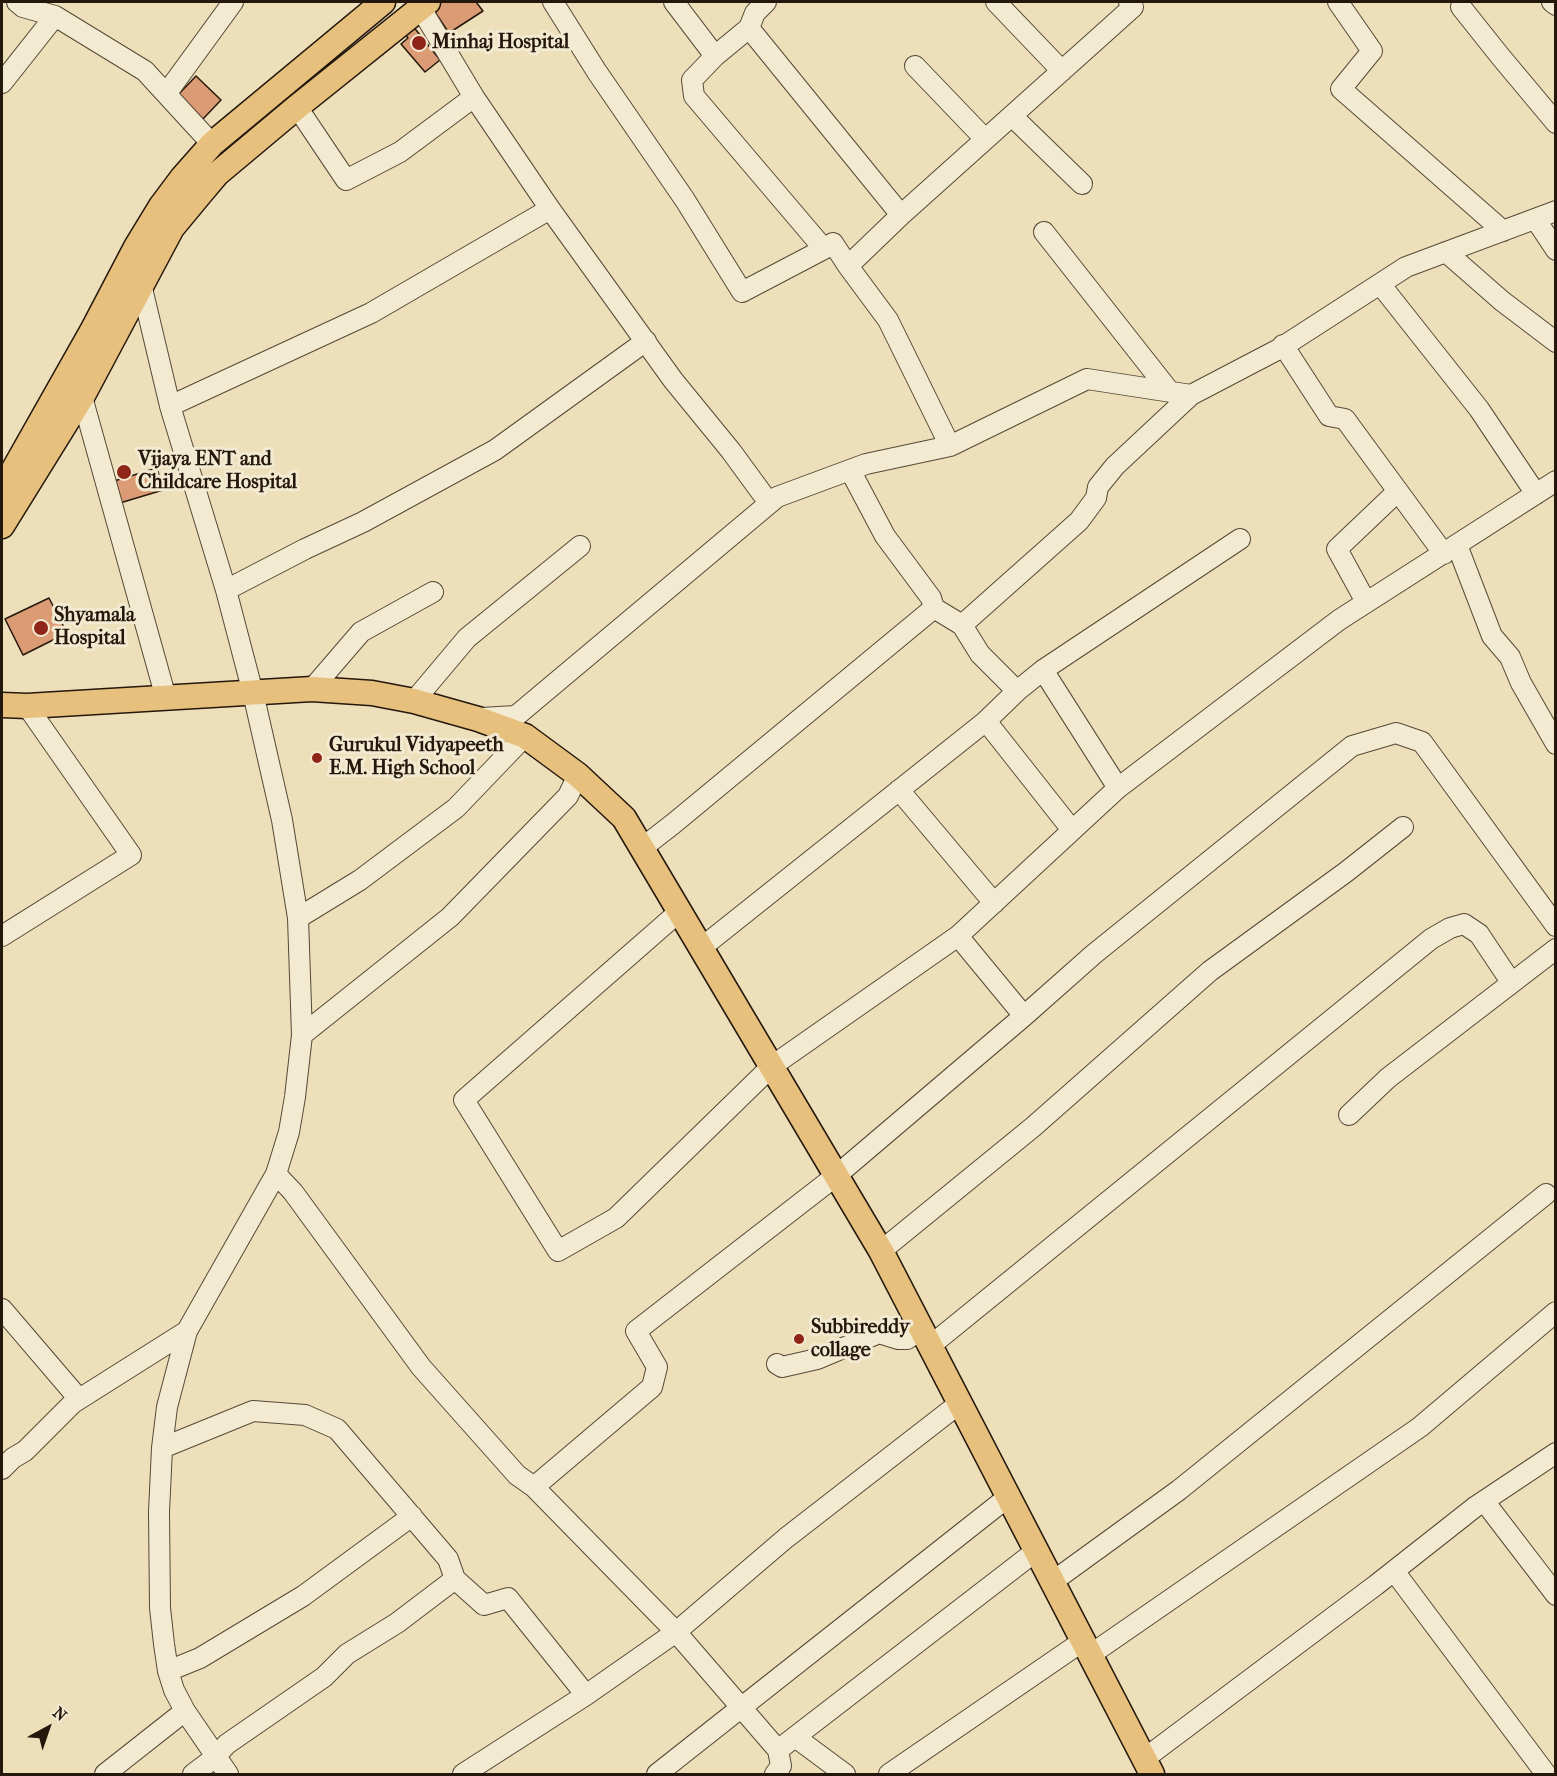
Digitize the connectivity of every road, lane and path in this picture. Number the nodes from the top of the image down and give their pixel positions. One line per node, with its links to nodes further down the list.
1 (17, 2): 14 (street)
2 (233, 2): 20 (street)
3 (383, 2): 26 (main road)
4 (553, 2): 35 (street)
5 (674, 2): 16 (street)
6 (766, 2): 15 (street)
7 (996, 2): 18 (street)
8 (1338, 2): 33 (street)
9 (1552, 2): 12 (street)
10 (1134, 3): 18 (street)
11 (422, 4): 21 (street); 22 (main road)
12 (1556, 5)
13 (1461, 7): 24 (street)
14 (55, 16): 19 (street); 20 (street)
15 (749, 28): 16 (street); 31 (street)
16 (715, 56): 35 (street)
17 (915, 66): 25 (street)
18 (1062, 71): 23 (street)
19 (2, 83)
20 (166, 94): 26 (street)
21 (474, 97): 22 (street); 29 (street)
22 (297, 107): 27 (main road)
23 (1012, 116): 25 (street); 28 (street)
24 (1556, 123)
25 (985, 140): 31 (street)
26 (212, 144): 27 (main road)
27 (192, 184): 39 (main road)
28 (1082, 184)
29 (550, 209): 41 (street); 47 (street)
30 (1556, 211): 32 (street)
31 (901, 215): 38 (street)
32 (1536, 220): 33 (street); 36 (street)
33 (1503, 231): 37 (street)
34 (1044, 232): 44 (street)
35 (824, 249): 38 (street)
36 (1556, 250)
37 (1446, 252): 40 (street); 42 (street)
38 (848, 266): 48 (street)
39 (133, 276): 46 (main road); 47 (street); 51 (main road)
40 (1380, 284): 43 (street); 53 (street)
41 (646, 341): 54 (street); 59 (street)
42 (1556, 342)
43 (1283, 345): 45 (street); 52 (street)
44 (1170, 392): 45 (street); 48 (street)
45 (1191, 395): 63 (street)
46 (82, 397): 55 (main road); 68 (street)
47 (170, 406): 59 (street)
48 (950, 446): 49 (street)
49 (850, 470): 54 (street); 62 (street)
50 (1556, 481): 53 (street)
51 (2, 490)
52 (1398, 491): 58 (street); 61 (street)
53 (1536, 494): 58 (street)
54 (769, 503): 72 (street)
55 (2, 526)
56 (1240, 539): 64 (street)
57 (580, 546): 69 (street)
58 (1450, 549): 61 (street); 75 (street)
59 (226, 590): 67 (street)
60 (433, 592): 65 (street)
61 (1366, 602): 77 (street)
62 (934, 608): 63 (street); 81 (street)
63 (962, 625): 66 (street)
64 (1043, 670): 66 (street); 77 (street)
65 (312, 689): 67 (main road); 69 (main road)
66 (1017, 691): 73 (street)
67 (253, 693): 68 (main road); 84 (street)
68 (166, 698): 71 (main road)
69 (414, 701): 72 (main road)
70 (2, 705): 71 (main road)
71 (27, 706): 86 (street)
72 (478, 718): 74 (main road)
73 (986, 721): 78 (street); 80 (street)
74 (525, 736): 76 (main road); 84 (street)
75 (1556, 744)
76 (578, 775): 81 (main road); 92 (street)
77 (1118, 788): 80 (street)
78 (899, 790): 82 (street); 88 (street)
79 (1403, 826): 98 (street)
80 (1072, 830): 82 (street)
81 (642, 848): 83 (main road)
82 (994, 903): 87 (street)
83 (680, 911): 88 (main road); 93 (street)
84 (298, 918): 92 (street)
85 (1556, 926): 91 (street)
86 (2, 936)
87 (958, 936): 91 (street); 93 (street)
88 (701, 948): 93 (main road)
89 (1556, 949): 90 (street)
90 (1511, 982): 94 (street); 102 (street)
91 (1024, 1016): 96 (street)
92 (302, 1035): 95 (street)
93 (772, 1066): 96 (main road)
94 (1350, 1115)
95 (276, 1174): 101 (street); 109 (street)
96 (837, 1175): 98 (main road); 109 (street)
97 (1546, 1194): 116 (street)
98 (881, 1251): 102 (main road)
99 (2, 1309): 104 (street)
100 (1556, 1312): 119 (street)
101 (187, 1331): 104 (street); 106 (street)
102 (926, 1338): 103 (street); 105 (main road)
103 (777, 1364)
104 (79, 1399): 108 (street)
105 (960, 1403): 110 (main road); 118 (street)
106 (162, 1448): 112 (street); 120 (street)
107 (1556, 1453): 111 (street)
108 (5, 1457)
109 (534, 1487): 118 (street)
110 (1008, 1497): 113 (main road); 122 (street)
111 (1484, 1501): 114 (street); 117 (street)
112 (412, 1516): 115 (street); 120 (street)
113 (1036, 1551): 116 (main road); 124 (street)
114 (1394, 1571): 127 (street); 136 (street)
115 (455, 1579): 121 (street); 126 (street)
116 (1052, 1582): 119 (main road)
117 (1556, 1595)
118 (676, 1632): 121 (street); 122 (street)
119 (1086, 1648): 127 (main road); 135 (street)
120 (168, 1671): 123 (street)
121 (586, 1695): 131 (street)
122 (741, 1708): 125 (street); 132 (street)
123 (185, 1711): 126 (street); 128 (street)
124 (795, 1737): 125 (street); 134 (street)
125 (778, 1750): 133 (street)
126 (216, 1756): 129 (street); 130 (street)
127 (1148, 1767)
128 (105, 1774)
129 (193, 1774)
130 (228, 1774)
131 (463, 1774)
132 (657, 1774)
133 (775, 1774)
134 (845, 1774)
135 (889, 1774)
136 (1546, 1774)

